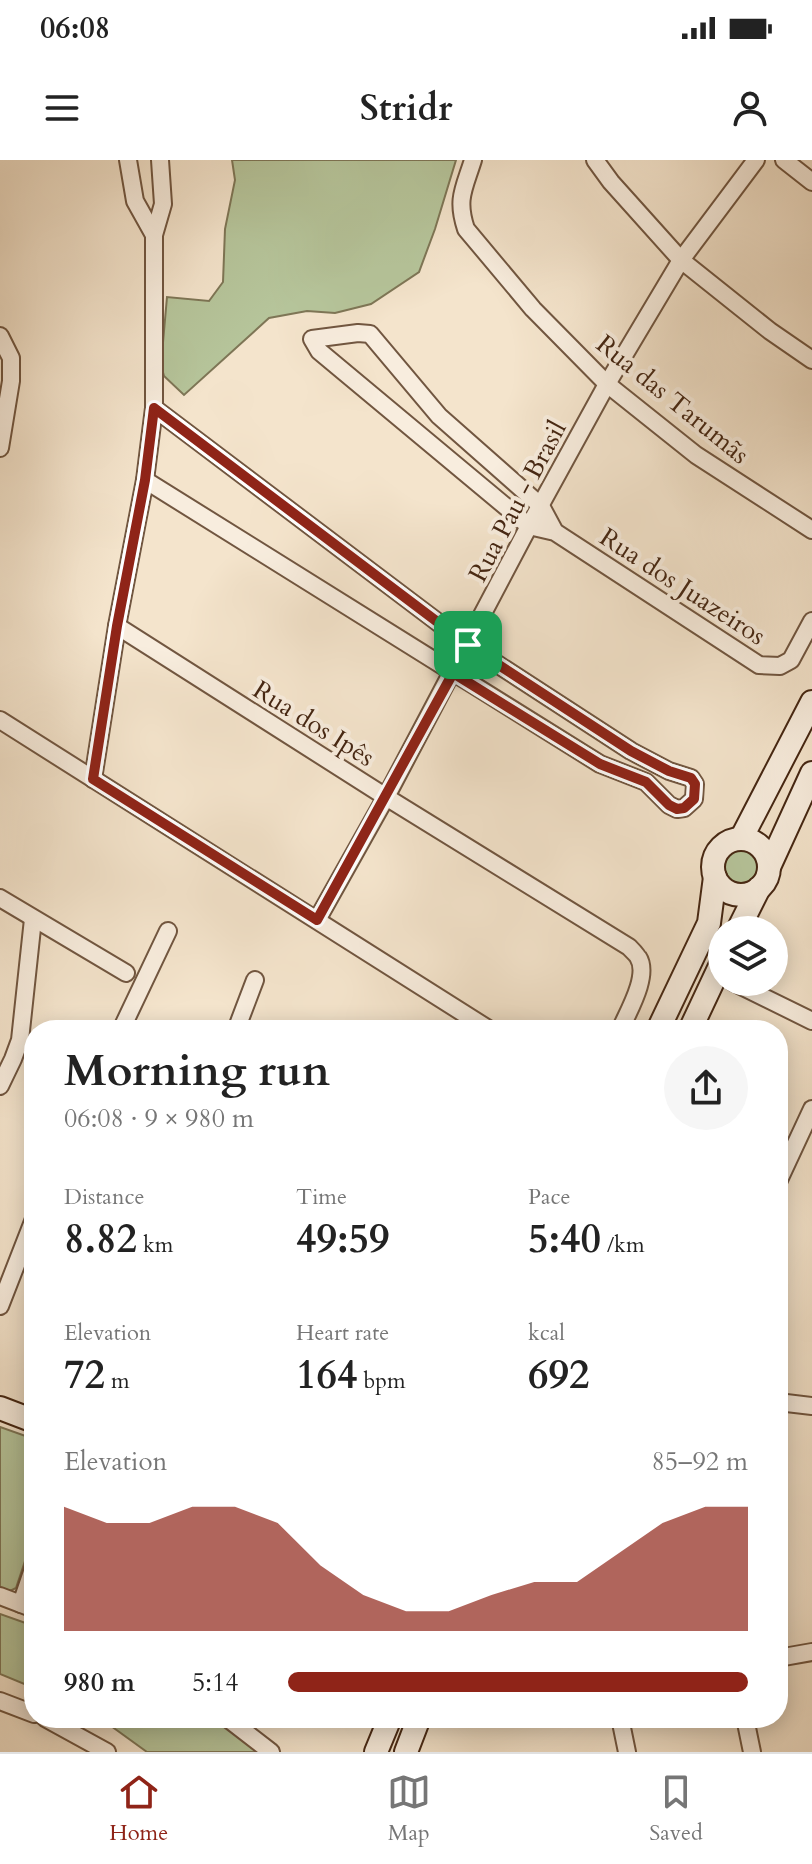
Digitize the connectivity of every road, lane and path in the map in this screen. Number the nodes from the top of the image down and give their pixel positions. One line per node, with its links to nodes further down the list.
1 (128, 160): 8 (street)
2 (160, 160): 8 (street)
3 (473, 160): 12 (street, Rua das Tarumãs)
4 (595, 160): 9 (street)
5 (756, 160): 9 (street, Rua Pau - Brasil)
6 (784, 160): 7 (street)
7 (812, 182)
8 (154, 235): 13 (street)
9 (681, 260): 11 (street); 12 (street, Rua Pau - Brasil)
10 (0, 336): 14 (street)
11 (812, 360)
12 (607, 384): 16 (street, Rua Pau - Brasil); 18 (street, Rua das Tarumãs)
13 (154, 408): 15 (street); 22 (street)
14 (0, 448)
15 (145, 480): 21 (street); 23 (street)
16 (541, 506): 17 (street, Rua Pau - Brasil); 17 (street, Rua dos Juazeiros); 19 (street, Rua dos Juazeiros)
17 (529, 526): 19 (street, Rua dos Juazeiros); 22 (street, Rua Pau - Brasil)
18 (812, 530)
19 (555, 532): 20 (street, Rua dos Juazeiros)
20 (812, 621)
21 (117, 626): 27 (street); 28 (street, Rua dos Ipês)
22 (468, 645): 23 (street, Rua Pau - Brasil); 23 (street)
23 (453, 673): 28 (street, Rua Pau - Brasil)
24 (812, 702): 29 (main road)
25 (0, 720): 27 (street)
26 (812, 773): 30 (main road)
27 (93, 779): 36 (street)
28 (386, 797): 36 (street, Rua Pau - Brasil); 45 (street, Rua dos Ipês)
29 (741, 839): 30 (main road); 31 (main road)
30 (769, 867): 32 (main road)
31 (715, 877): 32 (main road); 46 (main road)
32 (759, 888): 34 (main road)
33 (0, 898): 35 (street)
34 (745, 916)
35 (33, 919): 38 (street); 49 (street)
36 (317, 920): 44 (street)
37 (168, 931): 42 (street)
38 (126, 973)
39 (255, 980): 43 (street)
40 (710, 996): 47 (main road)
41 (766, 996): 48 (street)
42 (126, 1020)
43 (240, 1020)
44 (474, 1020)
45 (625, 1020)
46 (663, 1020)
47 (696, 1020)
48 (812, 1021)
49 (0, 1086)
50 (812, 1109): 51 (street)
51 (788, 1161)
52 (24, 1245): 53 (street)
53 (0, 1306)
54 (788, 1403): 55 (street)
55 (812, 1406)
56 (0, 1408): 57 (main road)
57 (24, 1417)
58 (0, 1596): 59 (street)
59 (24, 1605)
60 (812, 1652): 61 (street)
61 (788, 1656)
62 (0, 1701): 63 (street)
63 (24, 1710)
64 (63, 1728): 70 (street)
65 (242, 1728): 71 (street)
66 (386, 1728): 72 (main road)
67 (415, 1728): 73 (main road)
68 (622, 1728): 74 (street)
69 (747, 1728): 75 (street)
70 (107, 1752)
71 (271, 1752)
72 (376, 1752)
73 (406, 1752)
74 (627, 1752)
75 (752, 1752)

